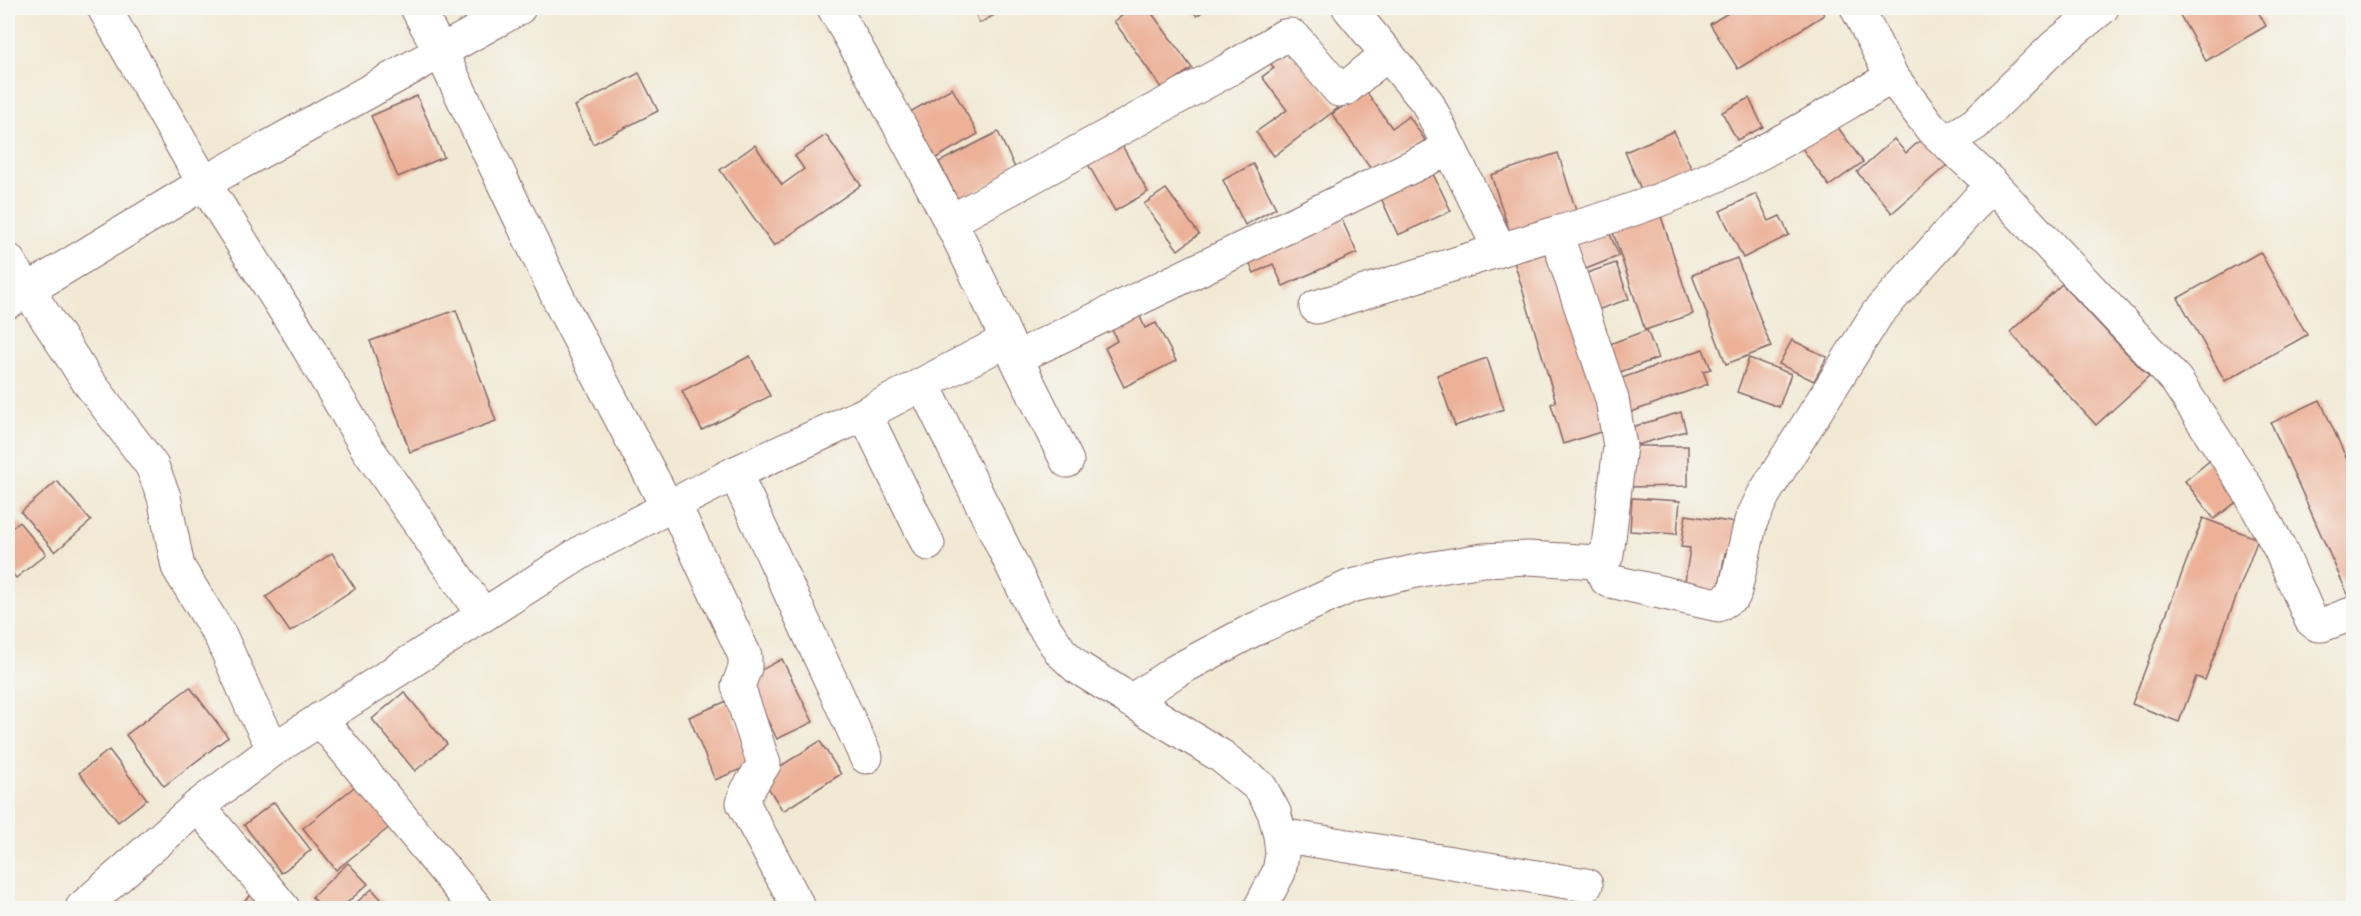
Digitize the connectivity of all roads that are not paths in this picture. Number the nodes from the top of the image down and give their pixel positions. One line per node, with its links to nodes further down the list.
1 (104, 8): 13 (street)
2 (417, 8): 8 (street)
3 (519, 8): 8 (street)
4 (834, 8): 15 (street)
5 (1348, 8): 9 (street)
6 (1857, 8): 10 (street)
7 (2102, 8): 11 (street)
8 (441, 52): 13 (street); 26 (street)
9 (1386, 55): 12 (street); 15 (street)
10 (1892, 77): 11 (street); 16 (street)
11 (1946, 142): 14 (street)
12 (1450, 148): 17 (street); 21 (street)
13 (204, 183): 19 (street); 30 (street)
14 (1992, 184): 28 (street); 29 (street)
15 (951, 221): 21 (street)
16 (1556, 233): 17 (street); 28 (street)
17 (1500, 250): 20 (street)
18 (8, 260): 19 (street)
19 (17, 295): 33 (street)
20 (1316, 307)
21 (1012, 349): 22 (street); 24 (street)
22 (923, 384): 23 (street); 31 (street)
23 (865, 414): 25 (street); 27 (street)
24 (1067, 461)
25 (735, 473): 26 (street); 34 (street)
26 (671, 506): 30 (street); 41 (street)
27 (928, 544)
28 (1599, 562): 31 (street)
29 (2354, 613)
30 (483, 615): 32 (street)
31 (1131, 701): 36 (street)
32 (320, 719): 33 (street); 40 (street)
33 (274, 749): 35 (street)
34 (866, 757)
35 (198, 806): 38 (street); 39 (street)
36 (1280, 835): 37 (street); 42 (street)
37 (1586, 885)
38 (82, 909)
39 (283, 909)
40 (476, 909)
41 (799, 909)
42 (1260, 909)

